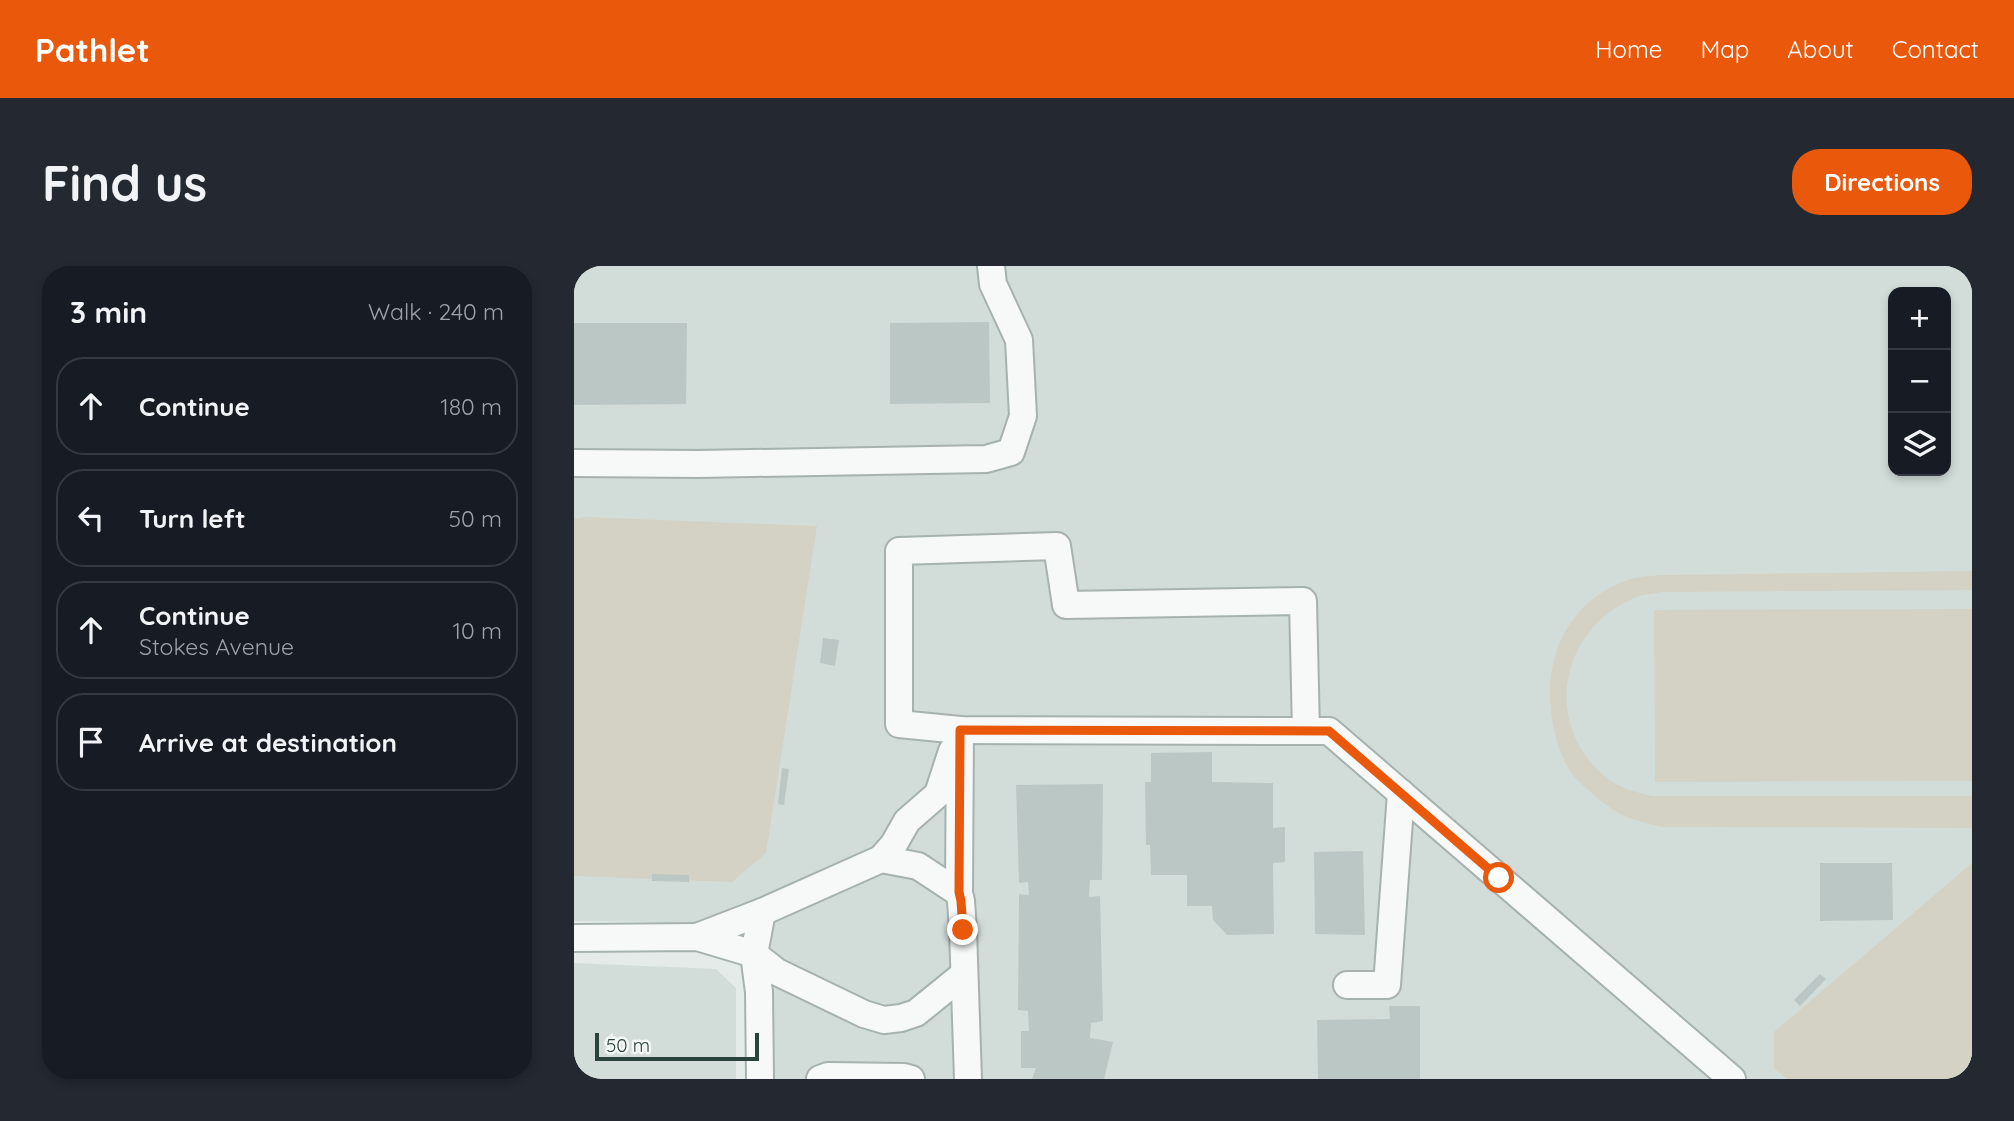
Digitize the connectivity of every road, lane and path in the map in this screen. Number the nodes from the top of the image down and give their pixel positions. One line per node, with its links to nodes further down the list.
1 (991, 266): 2 (street)
2 (574, 463)
3 (960, 730): 4 (street); 4 (street); 6 (street); 7 (street)
4 (1306, 731): 5 (street)
5 (1401, 793): 13 (street); 18 (street)
6 (881, 859): 7 (street); 8 (street)
7 (959, 892): 12 (street)
8 (762, 912): 9 (street); 11 (street)
9 (697, 937): 10 (street); 11 (street)
10 (574, 938)
11 (754, 954): 12 (street); 14 (street)
12 (963, 975): 17 (street)
13 (1347, 985)
14 (760, 1079)
15 (820, 1079): 16 (street)
16 (911, 1079)
17 (968, 1079)
18 (1732, 1079)

